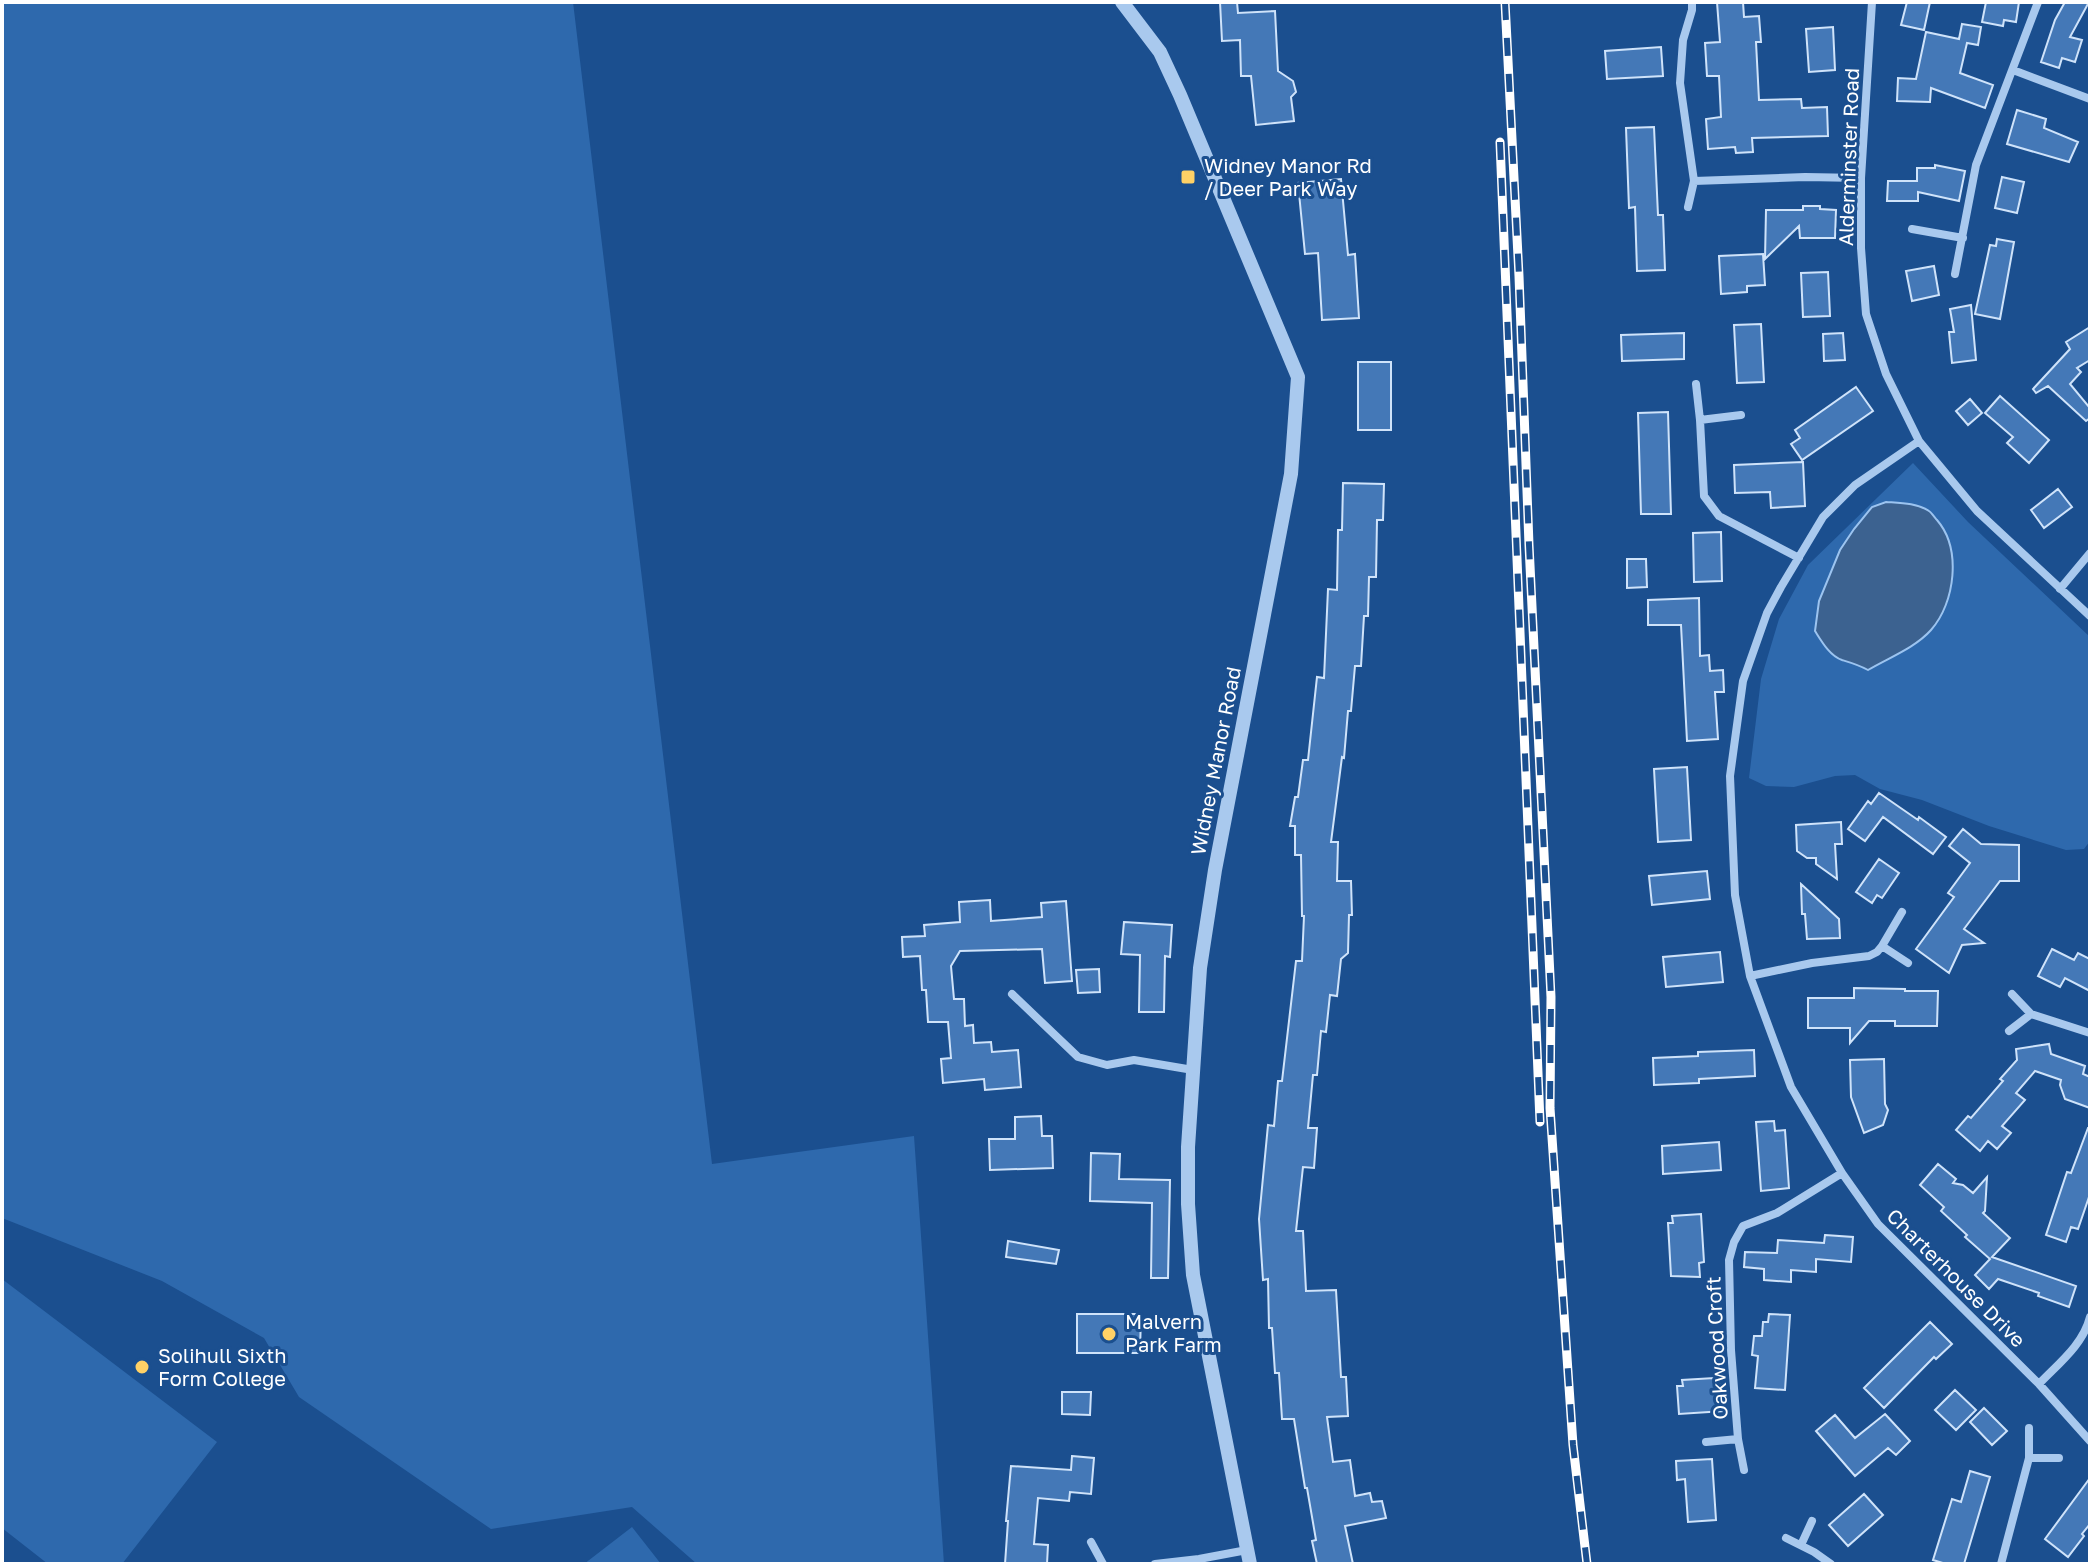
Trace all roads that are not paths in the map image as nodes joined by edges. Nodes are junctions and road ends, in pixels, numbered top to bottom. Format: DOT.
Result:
graph roads {
  1 [pos="1122,2"];
  2 [pos="1692,2"];
  3 [pos="1872,2"];
  4 [pos="2038,2"];
  5 [pos="2013,70"];
  6 [pos="2090,99"];
  7 [pos="1861,178"];
  8 [pos="1694,181"];
  9 [pos="1688,207"];
  10 [pos="1912,229"];
  11 [pos="1963,238"];
  12 [pos="1955,274"];
  13 [pos="1696,384"];
  14 [pos="1741,415"];
  15 [pos="1700,420"];
  16 [pos="1919,441"];
  17 [pos="2090,553"];
  18 [pos="1799,558"];
  19 [pos="2060,589"];
  20 [pos="2090,616"];
  21 [pos="1902,912"];
  22 [pos="1882,946"];
  23 [pos="1908,963"];
  24 [pos="1750,976"];
  25 [pos="1012,994"];
  26 [pos="2012,994"];
  27 [pos="2031,1014"];
  28 [pos="2009,1031"];
  29 [pos="2090,1033"];
  30 [pos="1193,1070"];
  31 [pos="1842,1173"];
  32 [pos="2090,1317"];
  33 [pos="2039,1384"];
  34 [pos="2029,1428"];
  35 [pos="1738,1439"];
  36 [pos="2090,1441"];
  37 [pos="1706,1442"];
  38 [pos="2029,1458"];
  39 [pos="2059,1458"];
  40 [pos="1744,1470"];
  41 [pos="1812,1521"];
  42 [pos="1786,1538"];
  43 [pos="1091,1542"];
  44 [pos="1801,1545"];
  45 [pos="1248,1557"];
  46 [pos="1103,1564"];
  47 [pos="1155,1564"];
  48 [pos="1831,1564"];
  49 [pos="2001,1564"];
  1 -- 30 [label="street, Widney Manor Road"];
  2 -- 8 [label="street"];
  3 -- 7 [label="street, Alderminster Road"];
  4 -- 5 [label="street"];
  5 -- 6 [label="street"];
  5 -- 11 [label="street"];
  7 -- 8 [label="street"];
  7 -- 16 [label="street, Alderminster Road"];
  8 -- 9 [label="street"];
  10 -- 11 [label="street"];
  11 -- 12 [label="street"];
  13 -- 15 [label="street"];
  14 -- 15 [label="street"];
  15 -- 18 [label="street"];
  16 -- 18 [label="street, Charterhouse Drive"];
  16 -- 19 [label="street, Alderminster Road"];
  17 -- 19 [label="street"];
  18 -- 24 [label="street, Charterhouse Drive"];
  19 -- 20 [label="street, Alderminster Road"];
  21 -- 22 [label="street"];
  22 -- 23 [label="street"];
  22 -- 24 [label="street"];
  24 -- 31 [label="street, Charterhouse Drive"];
  25 -- 30 [label="street"];
  26 -- 27 [label="street"];
  27 -- 28 [label="street"];
  27 -- 29 [label="street"];
  30 -- 45 [label="street, Widney Manor Road"];
  31 -- 33 [label="street, Charterhouse Drive"];
  31 -- 35 [label="street, Oakwood Croft"];
  32 -- 33 [label="street"];
  33 -- 36 [label="street, Charterhouse Drive"];
  34 -- 38 [label="street"];
  35 -- 37 [label="street, Oakwood Croft"];
  35 -- 40 [label="street, Oakwood Croft"];
  38 -- 39 [label="street"];
  38 -- 49 [label="street"];
  41 -- 44 [label="street"];
  42 -- 44 [label="street"];
  43 -- 46 [label="street"];
  44 -- 48 [label="street"];
  45 -- 47 [label="street"];
}
